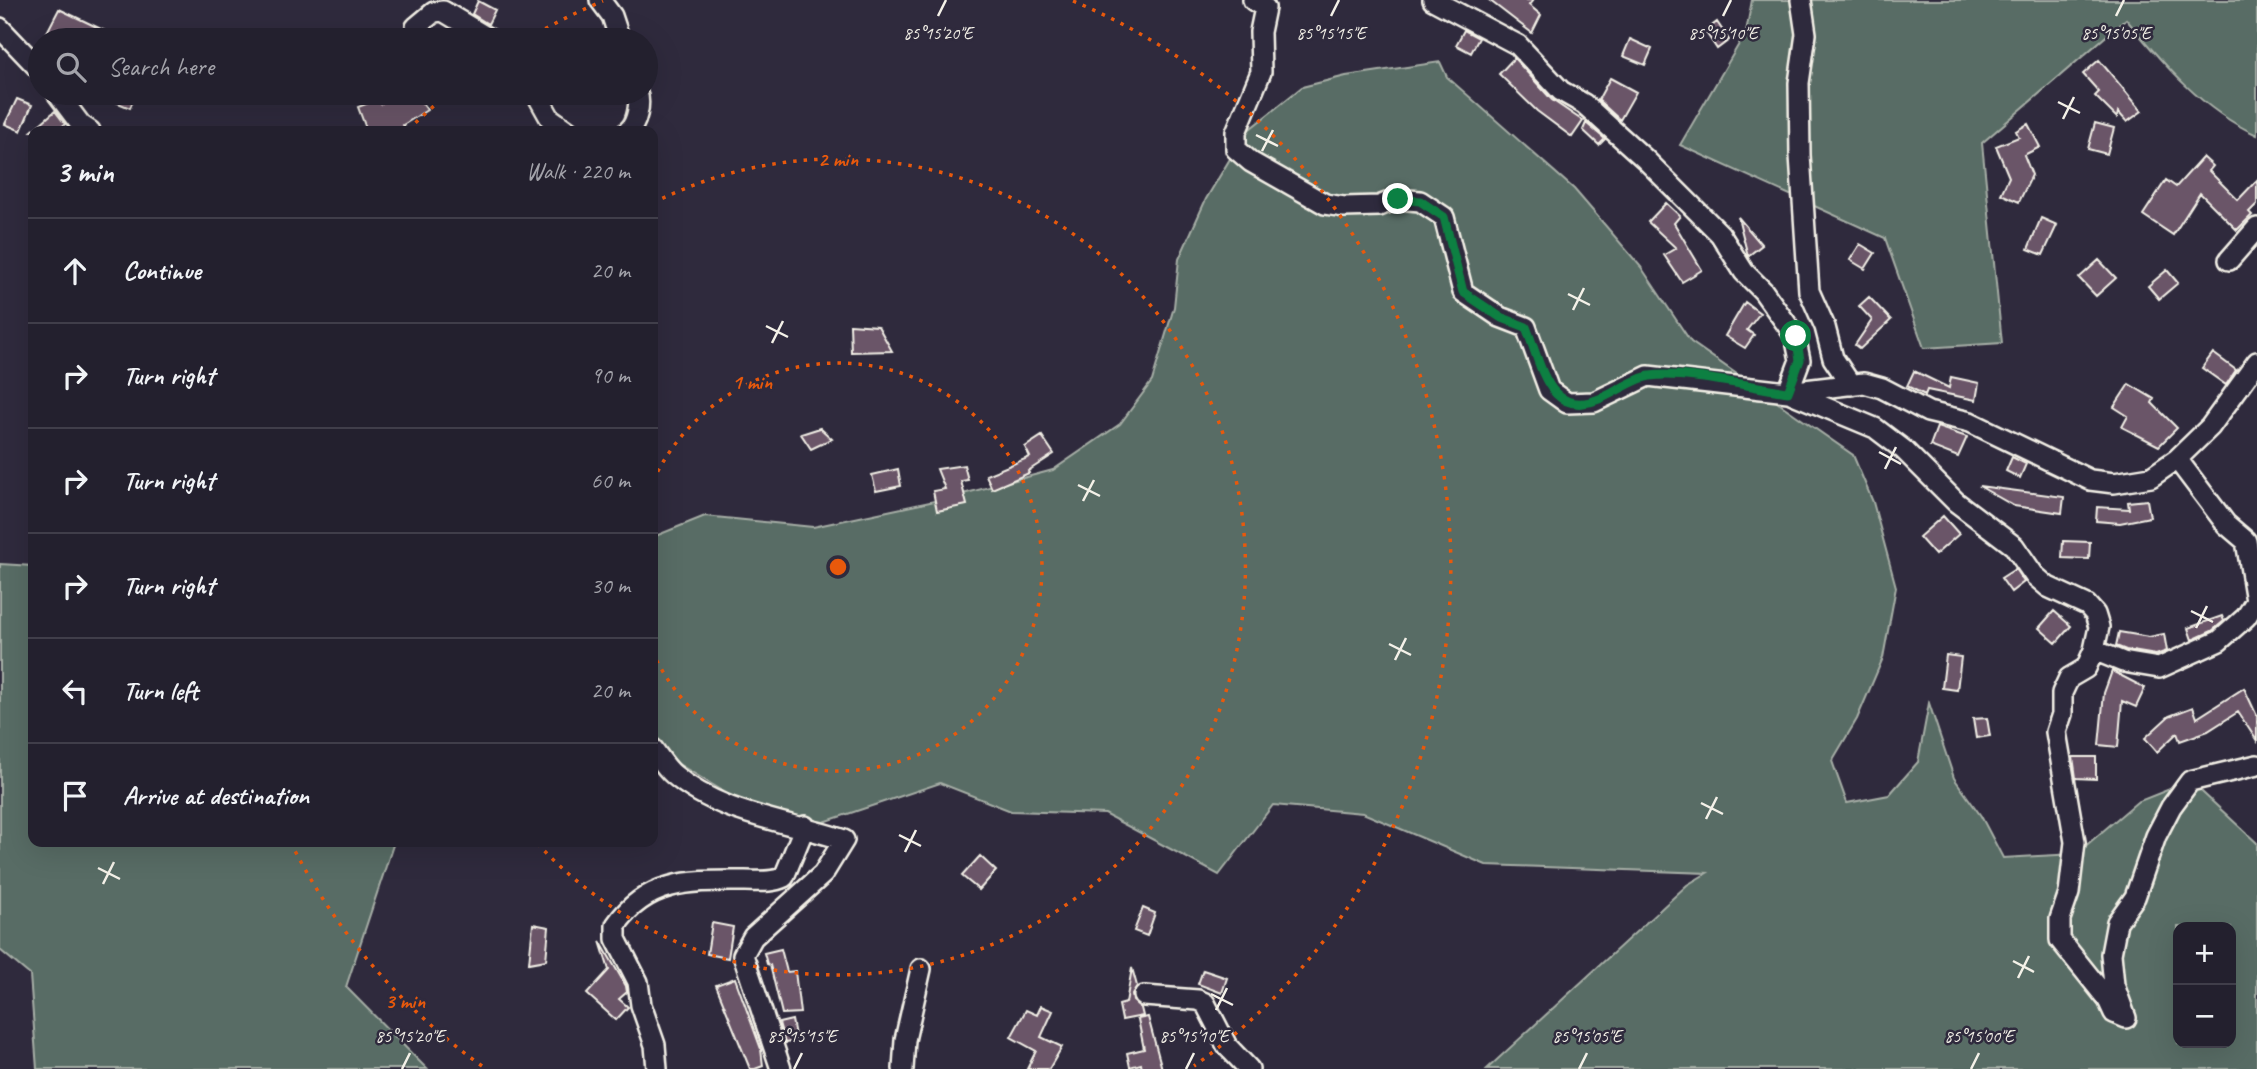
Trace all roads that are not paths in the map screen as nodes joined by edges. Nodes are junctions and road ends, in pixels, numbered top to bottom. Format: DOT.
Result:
graph roads {
  1 [pos="600,0"];
  2 [pos="1253,0"];
  3 [pos="1433,0"];
  4 [pos="1801,0"];
  5 [pos="416,27"];
  6 [pos="0,28"];
  7 [pos="471,28"];
  8 [pos="616,28"];
  9 [pos="28,57"];
  10 [pos="66,105"];
  11 [pos="543,105"];
  12 [pos="638,105"];
  13 [pos="82,126"];
  14 [pos="561,126"];
  15 [pos="633,126"];
  16 [pos="2257,228"];
  17 [pos="2230,260"];
  18 [pos="2257,362"];
  19 [pos="1851,385"];
  20 [pos="1788,392"];
  21 [pos="2177,459"];
  22 [pos="2094,650"];
  23 [pos="658,755"];
  24 [pos="2257,765"];
  25 [pos="805,827"];
  26 [pos="921,969"];
  27 [pos="1144,996"];
  28 [pos="657,1069"];
  29 [pos="781,1069"];
  30 [pos="903,1069"];
  31 [pos="1249,1069"];
  1 -- 8 [label="street"];
  2 -- 20 [label="street"];
  3 -- 20 [label="street"];
  4 -- 19 [label="street"];
  5 -- 7 [label="street"];
  6 -- 9 [label="street"];
  10 -- 13 [label="street"];
  11 -- 14 [label="street"];
  12 -- 15 [label="street"];
  16 -- 17 [label="street"];
  18 -- 21 [label="street"];
  19 -- 20 [label="street"];
  19 -- 21 [label="street"];
  20 -- 22 [label="street"];
  21 -- 22 [label="street"];
  22 -- 24 [label="street"];
  23 -- 25 [label="street"];
  25 -- 28 [label="street"];
  25 -- 29 [label="street"];
  26 -- 30 [label="street"];
  27 -- 31 [label="street"];
}
